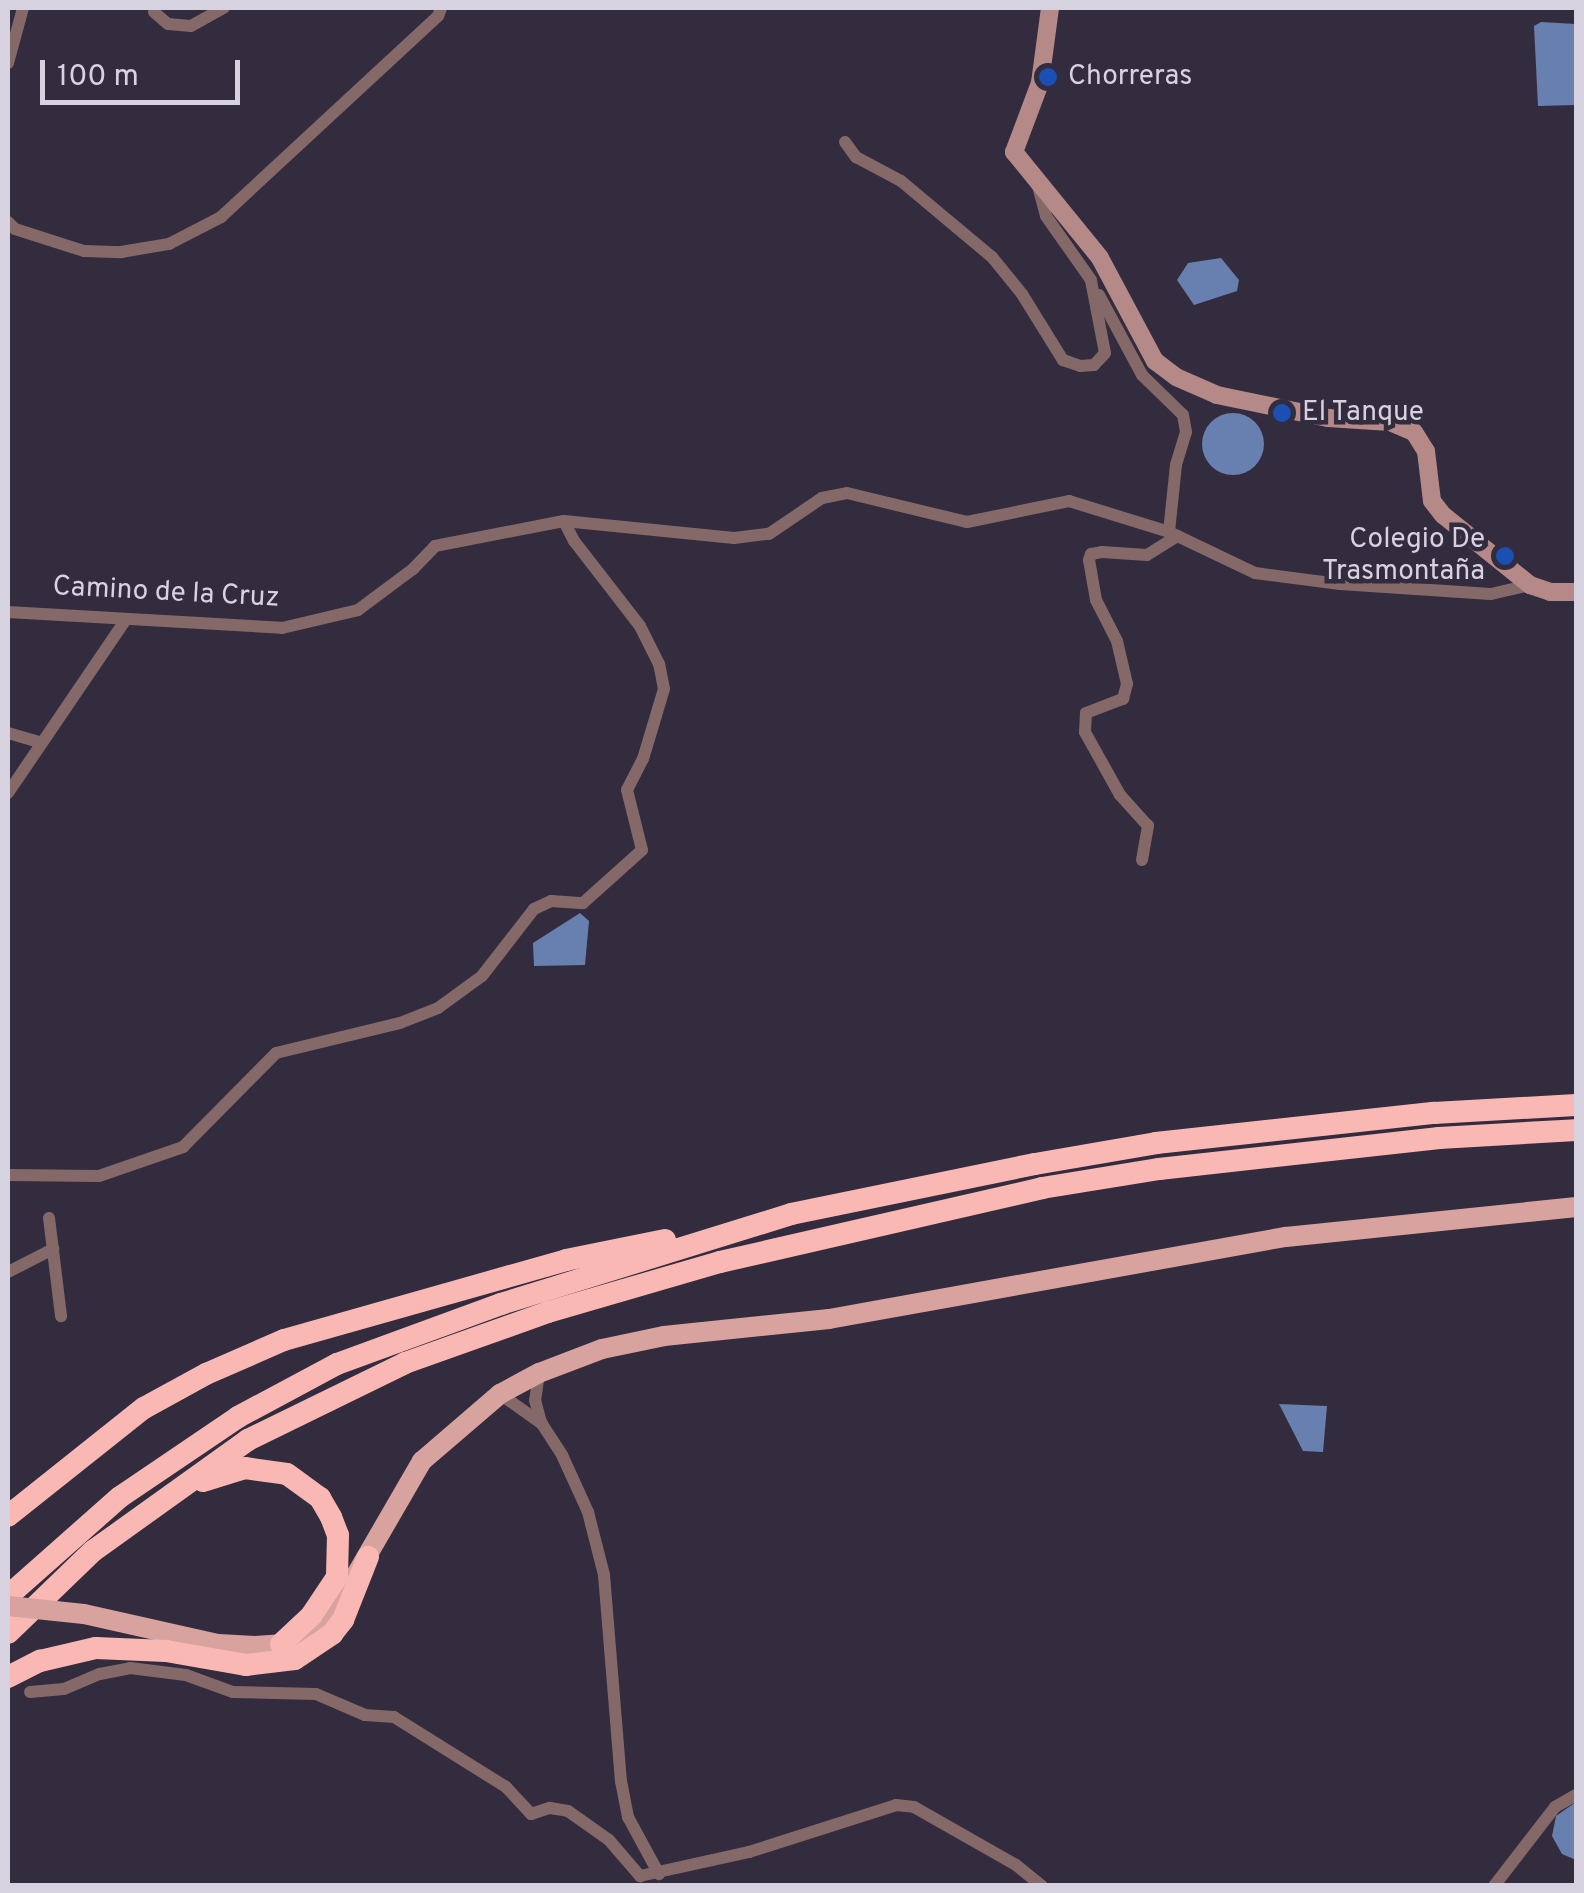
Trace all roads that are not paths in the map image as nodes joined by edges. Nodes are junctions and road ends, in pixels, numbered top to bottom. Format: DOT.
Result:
graph roads {
  1 [pos="23,8"];
  2 [pos="224,8"];
  3 [pos="441,8"];
  4 [pos="1050,8"];
  5 [pos="154,12"];
  6 [pos="8,63"];
  7 [pos="844,142"];
  8 [pos="1038,186"];
  9 [pos="8,222"];
  10 [pos="1091,280"];
  11 [pos="564,521"];
  12 [pos="1174,534"];
  13 [pos="1530,585"];
  14 [pos="1576,592"];
  15 [pos="8,612"];
  16 [pos="125,621"];
  17 [pos="8,733"];
  18 [pos="42,744"];
  19 [pos="8,792"];
  20 [pos="1142,860"];
  21 [pos="1576,1105"];
  22 [pos="1576,1130"];
  23 [pos="8,1174"];
  24 [pos="1576,1207"];
  25 [pos="790,1214"];
  26 [pos="49,1218"];
  27 [pos="53,1250"];
  28 [pos="8,1272"];
  29 [pos="61,1316"];
  30 [pos="539,1373"];
  31 [pos="500,1394"];
  32 [pos="542,1424"];
  33 [pos="168,1495"];
  34 [pos="8,1516"];
  35 [pos="368,1556"];
  36 [pos="8,1596"];
  37 [pos="8,1606"];
  38 [pos="8,1633"];
  39 [pos="281,1644"];
  40 [pos="8,1677"];
  41 [pos="30,1692"];
  42 [pos="1576,1795"];
  43 [pos="659,1874"];
  44 [pos="1042,1886"];
  45 [pos="1494,1886"];
  1 -- 6 [label="street"];
  2 -- 5 [label="street"];
  3 -- 9 [label="street"];
  4 -- 8 [label="street"];
  7 -- 10 [label="street"];
  8 -- 10 [label="street"];
  8 -- 13 [label="street"];
  10 -- 12 [label="street"];
  11 -- 12 [label="street, Camino de la Cruz"];
  11 -- 16 [label="street, Camino de la Cruz"];
  11 -- 23 [label="street"];
  12 -- 13 [label="street, Camino de la Cruz"];
  12 -- 20 [label="street"];
  13 -- 14 [label="street, Camino de la Cruz"];
  15 -- 16 [label="street, Camino de la Cruz"];
  16 -- 18 [label="street"];
  17 -- 18 [label="street"];
  18 -- 19 [label="street"];
  21 -- 25 [label="highway"];
  22 -- 33 [label="highway"];
  24 -- 30 [label="main road"];
  25 -- 34 [label="highway"];
  25 -- 36 [label="highway"];
  26 -- 27 [label="street"];
  27 -- 28 [label="street"];
  27 -- 29 [label="street"];
  30 -- 31 [label="main road"];
  30 -- 32 [label="street"];
  31 -- 32 [label="street"];
  31 -- 35 [label="main road"];
  32 -- 43 [label="street"];
  33 -- 38 [label="highway"];
  33 -- 39 [label="highway"];
  35 -- 39 [label="main road"];
  35 -- 40 [label="highway"];
  37 -- 39 [label="main road, bridge"];
  41 -- 43 [label="street"];
  42 -- 45 [label="street"];
  43 -- 44 [label="street"];
}
